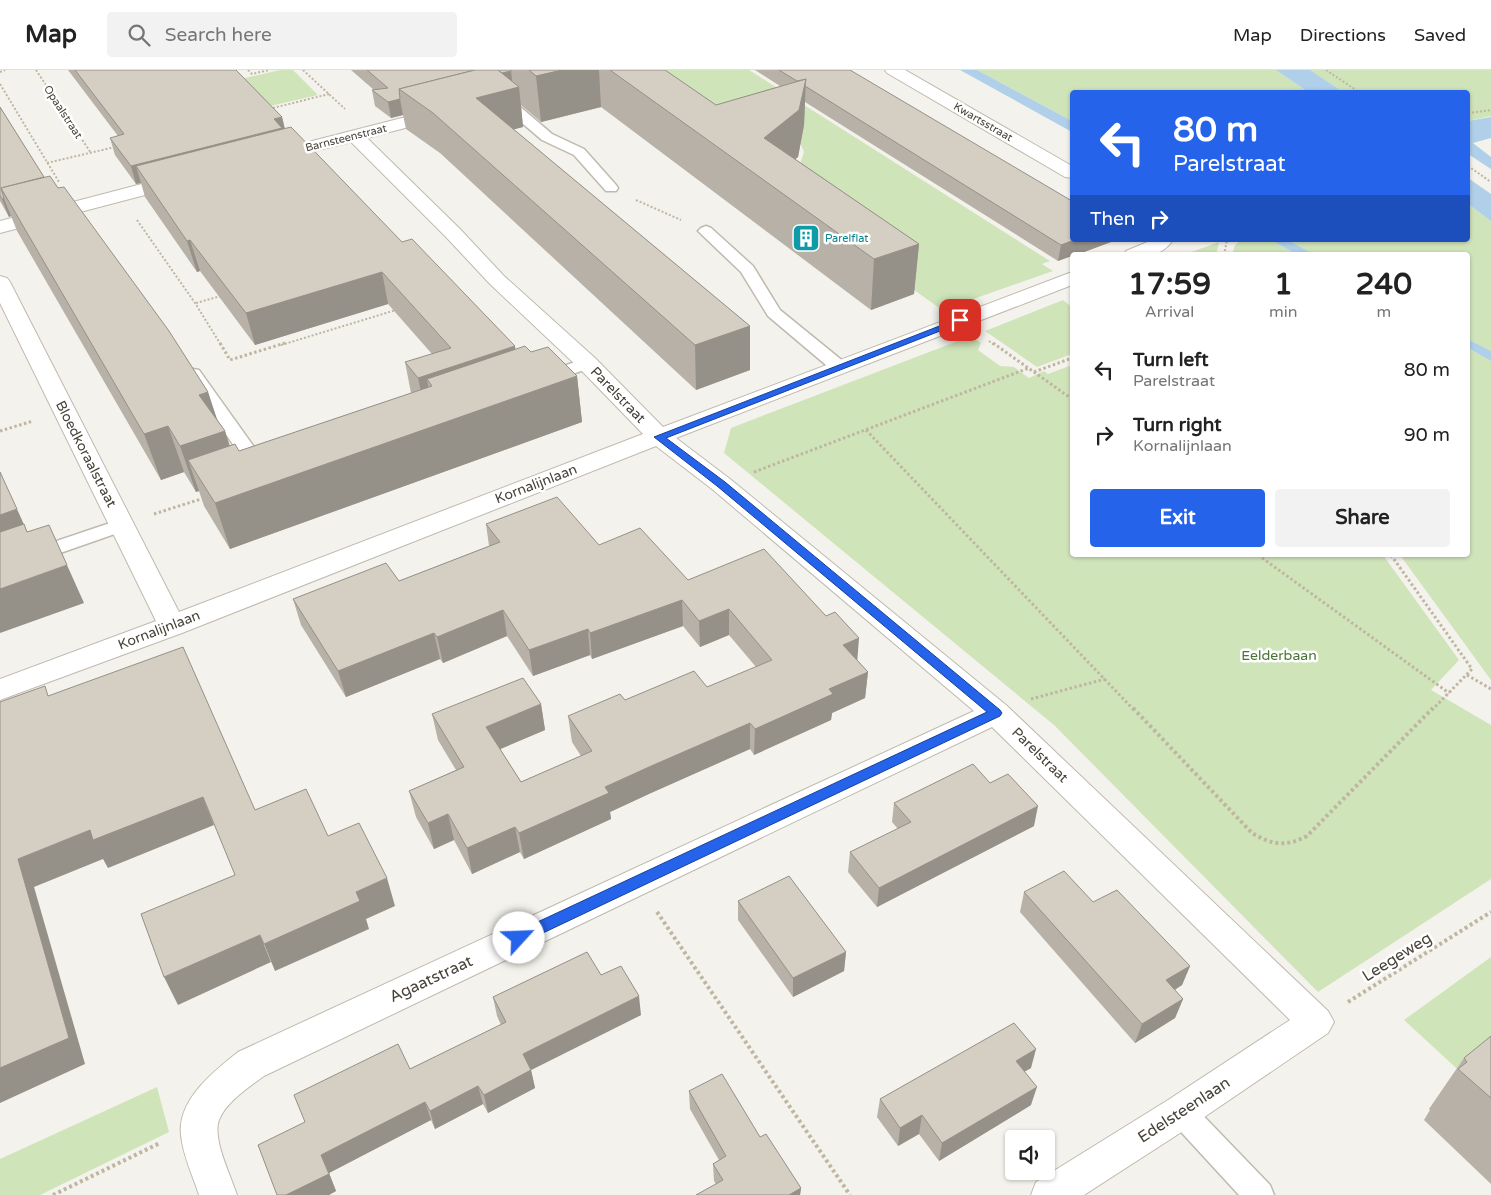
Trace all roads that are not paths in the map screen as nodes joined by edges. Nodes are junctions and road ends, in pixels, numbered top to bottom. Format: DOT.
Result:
graph roads {
  1 [pos="894,70"];
  2 [pos="508,95"];
  3 [pos="482,102"];
  4 [pos="454,109"];
  5 [pos="362,134"];
  6 [pos="261,160"];
  7 [pos="1070,172"];
  8 [pos="195,176"];
  9 [pos="611,188"];
  10 [pos="75,207"];
  11 [pos="86,223"];
  12 [pos="0,227"];
  13 [pos="706,231"];
  14 [pos="1161,242"];
  15 [pos="1141,252"];
  16 [pos="1070,279"];
  17 [pos="0,282"];
  18 [pos="185,362"];
  19 [pos="587,363"];
  20 [pos="838,366"];
  21 [pos="523,386"];
  22 [pos="659,437"];
  23 [pos="284,470"];
  24 [pos="265,476"];
  25 [pos="201,498"];
  26 [pos="122,525"];
  27 [pos="0,567"];
  28 [pos="172,626"];
  29 [pos="0,690"];
  30 [pos="996,713"];
  31 [pos="1316,1022"];
  32 [pos="1181,1112"];
  33 [pos="218,1195"];
  34 [pos="1050,1195"];
  35 [pos="1258,1195"];
  1 -- 7 [label="street, Kwartsstraat"];
  2 -- 3 [label="street"];
  2 -- 9 [label="lane"];
  4 -- 5 [label="street, Barnsteenstraat"];
  5 -- 6 [label="street, Barnsteenstraat"];
  5 -- 19 [label="street, Parelstraat"];
  8 -- 10 [label="street"];
  10 -- 11 [label="lane"];
  10 -- 12 [label="street"];
  13 -- 20 [label="lane"];
  14 -- 15 [label="street"];
  16 -- 20 [label="street, Kornalijnlaan"];
  17 -- 26 [label="street, Bloedkoraalstraat"];
  18 -- 24 [label="lane"];
  19 -- 21 [label="lane"];
  19 -- 22 [label="street, Parelstraat"];
  20 -- 22 [label="street, Kornalijnlaan"];
  22 -- 28 [label="street, Kornalijnlaan"];
  22 -- 30 [label="street, Parelstraat"];
  23 -- 24 [label="lane"];
  24 -- 25 [label="lane"];
  26 -- 27 [label="lane"];
  26 -- 28 [label="street, Bloedkoraalstraat"];
  28 -- 29 [label="street, Kornalijnlaan"];
  30 -- 31 [label="street, Parelstraat"];
  30 -- 33 [label="street, Agaatstraat"];
  31 -- 32 [label="street, Edelsteenlaan"];
  32 -- 34 [label="street, Edelsteenlaan"];
  32 -- 35 [label="lane"];
}
